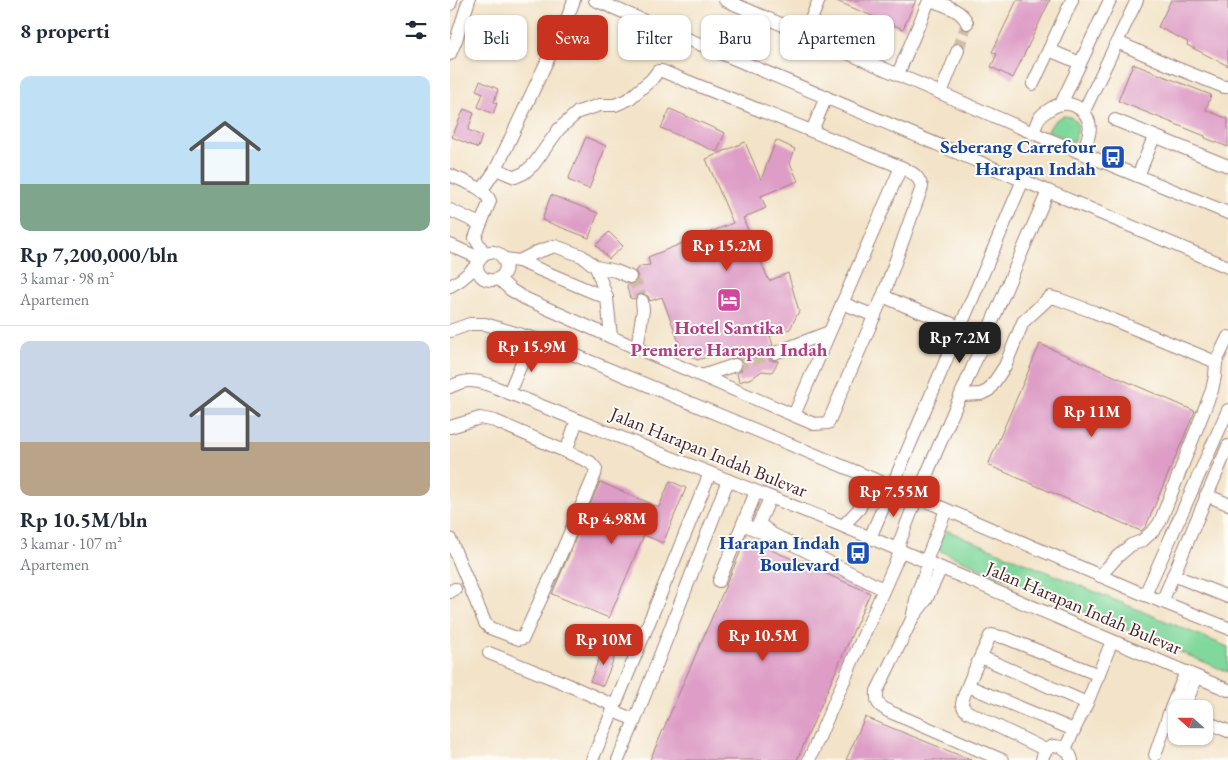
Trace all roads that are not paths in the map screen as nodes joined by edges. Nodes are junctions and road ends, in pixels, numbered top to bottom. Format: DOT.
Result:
graph roads {
  1 [pos="451,0"];
  2 [pos="469,0"];
  3 [pos="574,0"];
  4 [pos="595,0"];
  5 [pos="725,0"];
  6 [pos="819,0"];
  7 [pos="1072,0"];
  8 [pos="1110,0"];
  9 [pos="1137,0"];
  10 [pos="740,3"];
  11 [pos="450,4"];
  12 [pos="813,15"];
  13 [pos="780,22"];
  14 [pos="967,23"];
  15 [pos="1117,42"];
  16 [pos="958,50"];
  17 [pos="1049,50"];
  18 [pos="450,54"];
  19 [pos="865,60"];
  20 [pos="1080,64"];
  21 [pos="898,74"];
  22 [pos="1033,84"];
  23 [pos="1228,87"];
  24 [pos="941,93"];
  25 [pos="826,97"];
  26 [pos="1061,104"];
  27 [pos="1084,111"];
  28 [pos="1115,120"];
  29 [pos="812,132"];
  30 [pos="1032,133"];
  31 [pos="1154,137"];
  32 [pos="1082,153"];
  33 [pos="1228,166"];
  34 [pos="901,167"];
  35 [pos="496,169"];
  36 [pos="450,175"];
  37 [pos="1138,176"];
  38 [pos="1023,180"];
  39 [pos="482,190"];
  40 [pos="1048,191"];
  41 [pos="450,210"];
  42 [pos="1228,213"];
  43 [pos="480,224"];
  44 [pos="450,245"];
  45 [pos="480,259"];
  46 [pos="504,259"];
  47 [pos="519,261"];
  48 [pos="596,267"];
  49 [pos="1228,267"];
  50 [pos="630,277"];
  51 [pos="499,279"];
  52 [pos="452,284"];
  53 [pos="883,296"];
  54 [pos="607,298"];
  55 [pos="642,301"];
  56 [pos="842,303"];
  57 [pos="875,316"];
  58 [pos="961,327"];
  59 [pos="450,332"];
  60 [pos="830,332"];
  61 [pos="611,337"];
  62 [pos="1228,337"];
  63 [pos="532,338"];
  64 [pos="637,348"];
  65 [pos="775,353"];
  66 [pos="1216,362"];
  67 [pos="735,366"];
  68 [pos="702,376"];
  69 [pos="450,387"];
  70 [pos="512,387"];
  71 [pos="962,395"];
  72 [pos="1228,410"];
  73 [pos="794,416"];
  74 [pos="578,420"];
  75 [pos="450,427"];
  76 [pos="1228,446"];
  77 [pos="566,452"];
  78 [pos="710,473"];
  79 [pos="863,476"];
  80 [pos="728,480"];
  81 [pos="891,487"];
  82 [pos="1208,491"];
  83 [pos="756,492"];
  84 [pos="1228,496"];
  85 [pos="917,497"];
  86 [pos="770,498"];
  87 [pos="1228,504"];
  88 [pos="946,510"];
  89 [pos="743,524"];
  90 [pos="843,526"];
  91 [pos="772,534"];
  92 [pos="870,538"];
  93 [pos="450,539"];
  94 [pos="899,550"];
  95 [pos="932,564"];
  96 [pos="1173,575"];
  97 [pos="1100,576"];
  98 [pos="719,582"];
  99 [pos="883,589"];
  100 [pos="1145,595"];
  101 [pos="1228,597"];
  102 [pos="1162,602"];
  103 [pos="1228,628"];
  104 [pos="1112,641"];
  105 [pos="489,653"];
  106 [pos="981,657"];
  107 [pos="1099,675"];
  108 [pos="1192,675"];
  109 [pos="623,686"];
  110 [pos="968,686"];
  111 [pos="1228,690"];
  112 [pos="645,695"];
  113 [pos="1181,700"];
  114 [pos="1087,703"];
  115 [pos="614,708"];
  116 [pos="635,720"];
  117 [pos="1213,725"];
  118 [pos="1168,728"];
  119 [pos="1074,730"];
  120 [pos="1228,731"];
  121 [pos="1065,748"];
  122 [pos="1044,755"];
  123 [pos="1155,756"];
  124 [pos="592,760"];
  125 [pos="618,760"];
  126 [pos="809,760"];
  127 [pos="1002,760"];
  128 [pos="1072,760"];
  1 -- 11 [label="street"];
  2 -- 18 [label="street"];
  3 -- 35 [label="street"];
  4 -- 25 [label="street"];
  5 -- 10 [label="street"];
  6 -- 12 [label="street"];
  7 -- 17 [label="street"];
  8 -- 20 [label="street"];
  9 -- 15 [label="street"];
  10 -- 13 [label="street"];
  14 -- 21 [label="street"];
  15 -- 23 [label="street"];
  15 -- 27 [label="street"];
  16 -- 24 [label="street"];
  17 -- 20 [label="street"];
  17 -- 22 [label="street"];
  19 -- 21 [label="street"];
  20 -- 26 [label="street"];
  21 -- 24 [label="street"];
  24 -- 30 [label="street"];
  25 -- 29 [label="street"];
  25 -- 38 [label="street"];
  26 -- 27 [label="street"];
  26 -- 30 [label="street"];
  27 -- 32 [label="street"];
  28 -- 31 [label="street"];
  29 -- 34 [label="street"];
  29 -- 35 [label="street"];
  30 -- 32 [label="street"];
  31 -- 33 [label="street"];
  31 -- 37 [label="street"];
  32 -- 37 [label="street"];
  34 -- 53 [label="street"];
  34 -- 56 [label="street"];
  35 -- 39 [label="street"];
  36 -- 39 [label="street"];
  37 -- 42 [label="street"];
  38 -- 40 [label="street"];
  38 -- 58 [label="street"];
  39 -- 43 [label="street"];
  40 -- 49 [label="street"];
  40 -- 71 [label="street"];
  41 -- 43 [label="street"];
  43 -- 45 [label="street"];
  44 -- 45 [label="street"];
  45 -- 46 [label="street"];
  45 -- 51 [label="street"];
  45 -- 52 [label="street"];
  46 -- 47 [label="street"];
  46 -- 51 [label="street"];
  47 -- 48 [label="street"];
  47 -- 54 [label="street"];
  48 -- 50 [label="street"];
  48 -- 54 [label="street"];
  51 -- 61 [label="street"];
  53 -- 57 [label="street"];
  53 -- 58 [label="street"];
  54 -- 61 [label="street"];
  55 -- 64 [label="street"];
  56 -- 57 [label="street"];
  56 -- 60 [label="street"];
  57 -- 73 [label="street"];
  58 -- 81 [label="street"];
  59 -- 63 [label="street, Jalan Harapan Indah Bulevar"];
  60 -- 65 [label="street"];
  60 -- 73 [label="street"];
  61 -- 64 [label="street"];
  62 -- 66 [label="street"];
  63 -- 70 [label="street"];
  63 -- 79 [label="street, Jalan Harapan Indah Bulevar"];
  64 -- 68 [label="street"];
  66 -- 71 [label="street"];
  66 -- 97 [label="street"];
  67 -- 68 [label="street"];
  68 -- 73 [label="street"];
  69 -- 70 [label="street, Jalan Harapan Indah Bulevar"];
  70 -- 74 [label="street, Jalan Harapan Indah Bulevar"];
  71 -- 85 [label="street"];
  72 -- 100 [label="street"];
  74 -- 77 [label="street"];
  74 -- 78 [label="street, Jalan Harapan Indah Bulevar"];
  75 -- 77 [label="street"];
  76 -- 82 [label="street"];
  77 -- 93 [label="street"];
  78 -- 80 [label="street, Jalan Harapan Indah Bulevar"];
  78 -- 109 [label="street"];
  79 -- 81 [label="street, Jalan Harapan Indah Bulevar"];
  79 -- 90 [label="street"];
  80 -- 83 [label="street, Jalan Harapan Indah Bulevar"];
  80 -- 112 [label="street"];
  81 -- 85 [label="street, Jalan Harapan Indah Bulevar"];
  81 -- 92 [label="street"];
  82 -- 84 [label="street"];
  82 -- 87 [label="street"];
  82 -- 96 [label="street"];
  83 -- 86 [label="street, Jalan Harapan Indah Bulevar"];
  83 -- 89 [label="street"];
  85 -- 88 [label="street, Jalan Harapan Indah Bulevar"];
  85 -- 94 [label="street"];
  86 -- 90 [label="street, Jalan Harapan Indah Bulevar"];
  86 -- 91 [label="street"];
  88 -- 95 [label="street"];
  88 -- 97 [label="street, Jalan Harapan Indah Bulevar"];
  89 -- 91 [label="street"];
  89 -- 98 [label="street"];
  90 -- 92 [label="street, Jalan Harapan Indah Bulevar"];
  91 -- 99 [label="street"];
  92 -- 94 [label="street, Jalan Harapan Indah Bulevar"];
  94 -- 95 [label="street, Jalan Harapan Indah Bulevar"];
  94 -- 99 [label="street"];
  95 -- 104 [label="street, Jalan Harapan Indah Bulevar"];
  95 -- 127 [label="street"];
  96 -- 101 [label="street"];
  96 -- 102 [label="street"];
  97 -- 100 [label="street, Jalan Harapan Indah Bulevar"];
  99 -- 126 [label="street"];
  100 -- 102 [label="street, Jalan Harapan Indah Bulevar"];
  102 -- 103 [label="street, Jalan Harapan Indah Bulevar"];
  104 -- 107 [label="street"];
  104 -- 108 [label="street, Jalan Harapan Indah Bulevar"];
  105 -- 115 [label="street"];
  106 -- 107 [label="street"];
  106 -- 110 [label="street"];
  106 -- 114 [label="street"];
  107 -- 114 [label="street"];
  108 -- 111 [label="street, Jalan Harapan Indah Bulevar"];
  108 -- 113 [label="street"];
  109 -- 112 [label="street"];
  109 -- 115 [label="street"];
  110 -- 119 [label="street"];
  110 -- 122 [label="street"];
  112 -- 116 [label="street"];
  114 -- 119 [label="street"];
  115 -- 116 [label="street"];
  115 -- 124 [label="street"];
  116 -- 125 [label="street"];
  117 -- 120 [label="street"];
  118 -- 123 [label="street"];
  119 -- 121 [label="street"];
  121 -- 122 [label="street"];
  121 -- 128 [label="street"];
}
